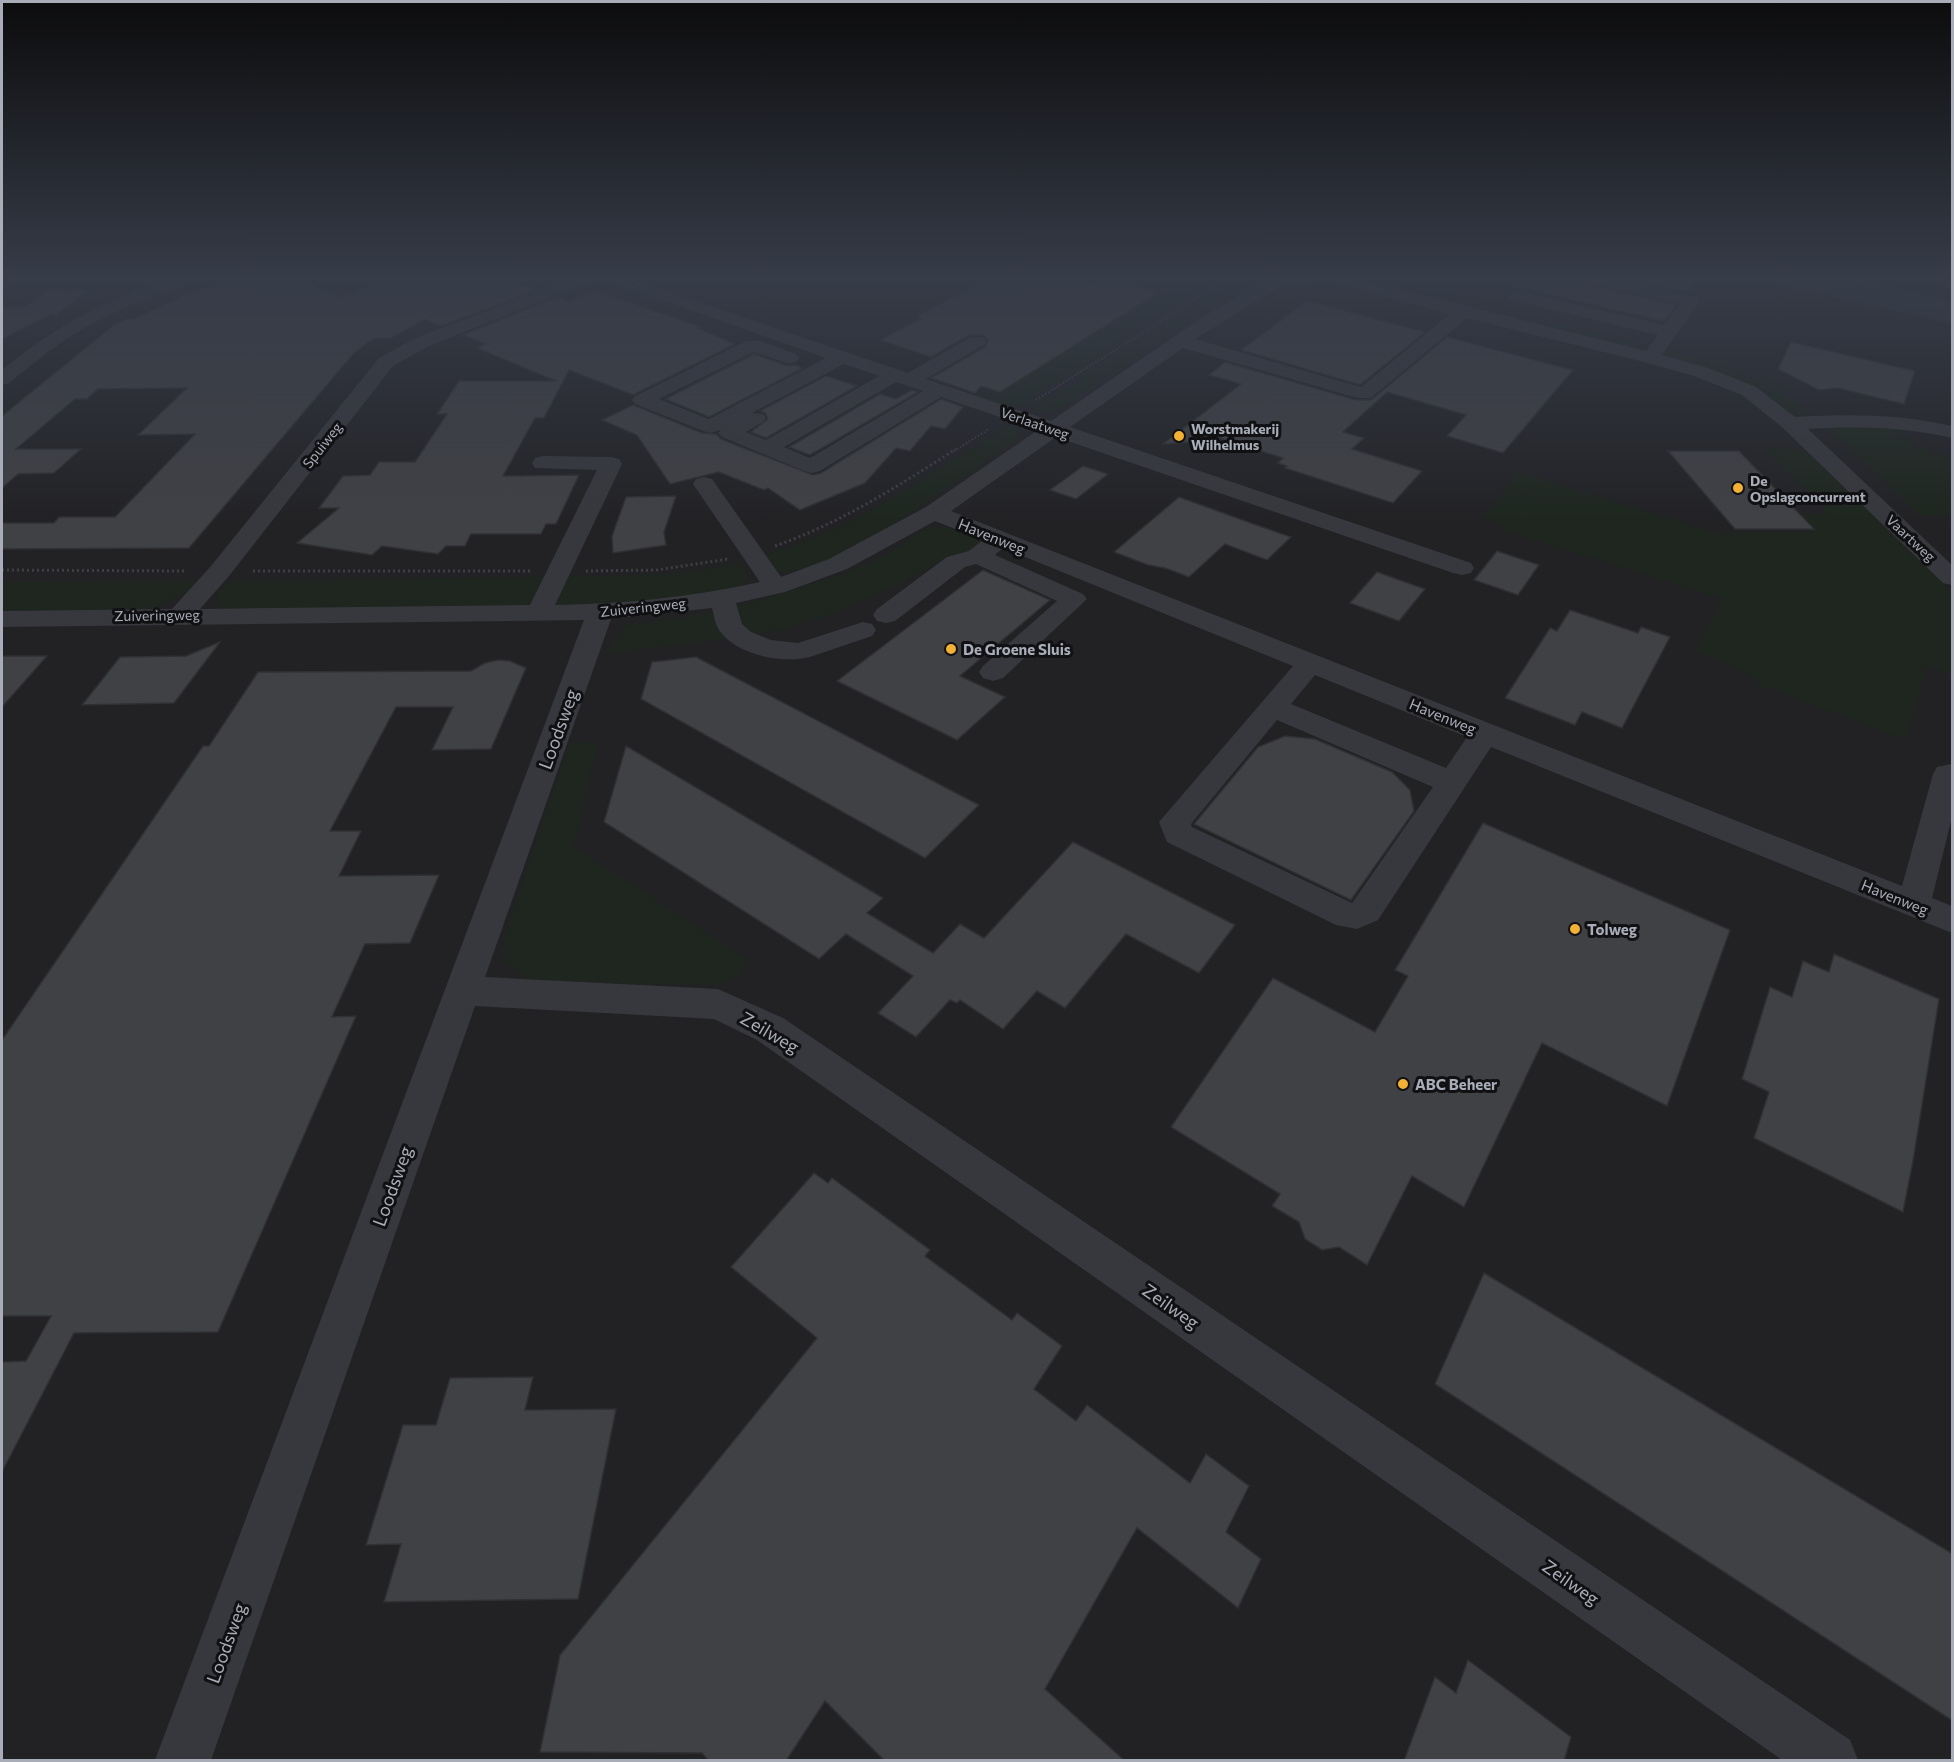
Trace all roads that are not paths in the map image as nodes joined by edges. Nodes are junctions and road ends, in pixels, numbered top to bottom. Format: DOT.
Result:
graph roads {
  1 [pos="27,359"];
  2 [pos="391,359"];
  3 [pos="724,359"];
  4 [pos="793,359"];
  5 [pos="939,359"];
  6 [pos="1154,359"];
  7 [pos="1243,359"];
  8 [pos="1406,359"];
  9 [pos="1655,359"];
  10 [pos="850,360"];
  11 [pos="820,369"];
  12 [pos="902,377"];
  13 [pos="2,379"];
  14 [pos="938,390"];
  15 [pos="1790,424"];
  16 [pos="1054,430"];
  17 [pos="1953,432"];
  18 [pos="767,448"];
  19 [pos="543,463"];
  20 [pos="704,484"];
  21 [pos="934,512"];
  22 [pos="989,548"];
  23 [pos="1462,568"];
  24 [pos="1953,578"];
  25 [pos="776,586"];
  26 [pos="722,598"];
  27 [pos="539,612"];
  28 [pos="600,612"];
  29 [pos="181,615"];
  30 [pos="886,615"];
  31 [pos="2,619"];
  32 [pos="863,630"];
  33 [pos="1310,663"];
  34 [pos="993,672"];
  35 [pos="1272,707"];
  36 [pos="1485,733"];
  37 [pos="1953,774"];
  38 [pos="1452,783"];
  39 [pos="1914,905"];
  40 [pos="1953,920"];
  41 [pos="463,991"];
  42 [pos="183,1761"];
  43 [pos="1830,1761"];
  1 -- 13 [label="street"];
  2 -- 29 [label="street, Spuiweg"];
  3 -- 11 [label="street"];
  4 -- 11 [label="street"];
  5 -- 12 [label="street"];
  6 -- 16 [label="street, Zuiveringweg"];
  7 -- 8 [label="street"];
  9 -- 15 [label="street, Vaartweg"];
  10 -- 11 [label="street"];
  10 -- 12 [label="street, Verlaatweg"];
  10 -- 18 [label="street"];
  12 -- 14 [label="street, Verlaatweg"];
  12 -- 18 [label="street"];
  14 -- 16 [label="street, Verlaatweg"];
  14 -- 18 [label="street"];
  15 -- 17 [label="street"];
  15 -- 24 [label="street, Vaartweg"];
  16 -- 21 [label="street, Zuiveringweg"];
  16 -- 23 [label="street, Verlaatweg"];
  19 -- 27 [label="street"];
  20 -- 25 [label="street"];
  21 -- 22 [label="street, Havenweg"];
  21 -- 25 [label="street, Zuiveringweg"];
  22 -- 30 [label="street"];
  22 -- 33 [label="street, Havenweg"];
  22 -- 34 [label="street"];
  25 -- 26 [label="street, Zuiveringweg"];
  26 -- 28 [label="street, Zuiveringweg"];
  26 -- 32 [label="street"];
  27 -- 28 [label="street, Zuiveringweg"];
  27 -- 29 [label="street, Zuiveringweg"];
  28 -- 41 [label="street, Loodsweg"];
  29 -- 31 [label="street, Zuiveringweg"];
  33 -- 35 [label="street"];
  33 -- 36 [label="street, Havenweg"];
  35 -- 38 [label="street"];
  35 -- 38 [label="street"];
  36 -- 38 [label="street"];
  36 -- 39 [label="street, Havenweg"];
  37 -- 39 [label="street"];
  39 -- 40 [label="street, Havenweg"];
  41 -- 42 [label="street, Loodsweg"];
  41 -- 43 [label="street, Zeilweg"];
}
